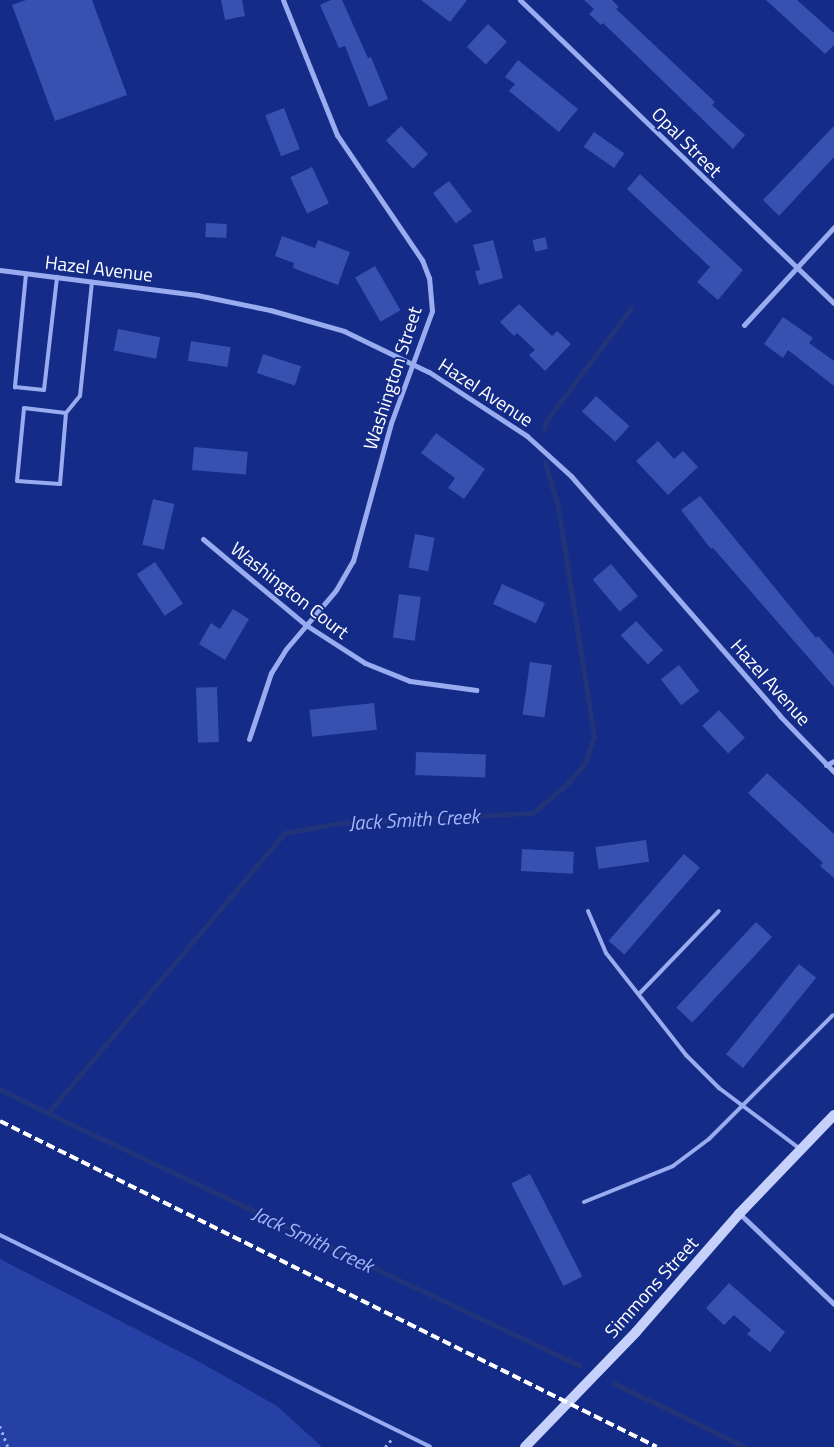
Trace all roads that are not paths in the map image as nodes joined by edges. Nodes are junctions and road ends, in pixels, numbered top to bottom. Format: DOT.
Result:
graph roads {
  1 [pos="283,0"];
  2 [pos="520,0"];
  3 [pos="834,227"];
  4 [pos="797,268"];
  5 [pos="0,270"];
  6 [pos="26,274"];
  7 [pos="57,277"];
  8 [pos="92,282"];
  9 [pos="834,303"];
  10 [pos="744,324"];
  11 [pos="413,364"];
  12 [pos="66,413"];
  13 [pos="203,539"];
  14 [pos="306,625"];
  15 [pos="476,690"];
  16 [pos="249,739"];
  17 [pos="834,761"];
  18 [pos="826,764"];
  19 [pos="834,772"];
  20 [pos="588,911"];
  21 [pos="719,911"];
  22 [pos="638,994"];
  23 [pos="833,1015"];
  24 [pos="742,1105"];
  25 [pos="834,1115"];
  26 [pos="801,1149"];
  27 [pos="584,1202"];
  28 [pos="739,1214"];
  29 [pos="0,1235"];
  30 [pos="834,1304"];
  31 [pos="430,1447"];
  32 [pos="525,1447"];
  1 -- 11 [label="street, Washington Street"];
  2 -- 4 [label="street, Opal Street"];
  3 -- 4 [label="street"];
  4 -- 9 [label="street, Opal Street"];
  4 -- 10 [label="street"];
  5 -- 6 [label="street, Hazel Avenue"];
  6 -- 7 [label="street, Hazel Avenue"];
  6 -- 7 [label="lane"];
  7 -- 8 [label="street, Hazel Avenue"];
  8 -- 11 [label="street, Hazel Avenue"];
  8 -- 12 [label="lane"];
  11 -- 14 [label="street, Washington Street"];
  11 -- 18 [label="street, Hazel Avenue"];
  12 -- 12 [label="lane"];
  13 -- 14 [label="street, Washington Court"];
  14 -- 15 [label="street, Washington Court"];
  14 -- 16 [label="street, Washington Street"];
  17 -- 18 [label="street"];
  18 -- 19 [label="street, Hazel Avenue"];
  20 -- 22 [label="lane"];
  21 -- 22 [label="lane"];
  22 -- 24 [label="lane"];
  23 -- 24 [label="lane"];
  24 -- 26 [label="lane"];
  24 -- 27 [label="lane"];
  25 -- 26 [label="street, Simmons Street"];
  26 -- 28 [label="street, Simmons Street"];
  28 -- 30 [label="street"];
  28 -- 32 [label="street, Simmons Street"];
  29 -- 31 [label="lane"];
}
